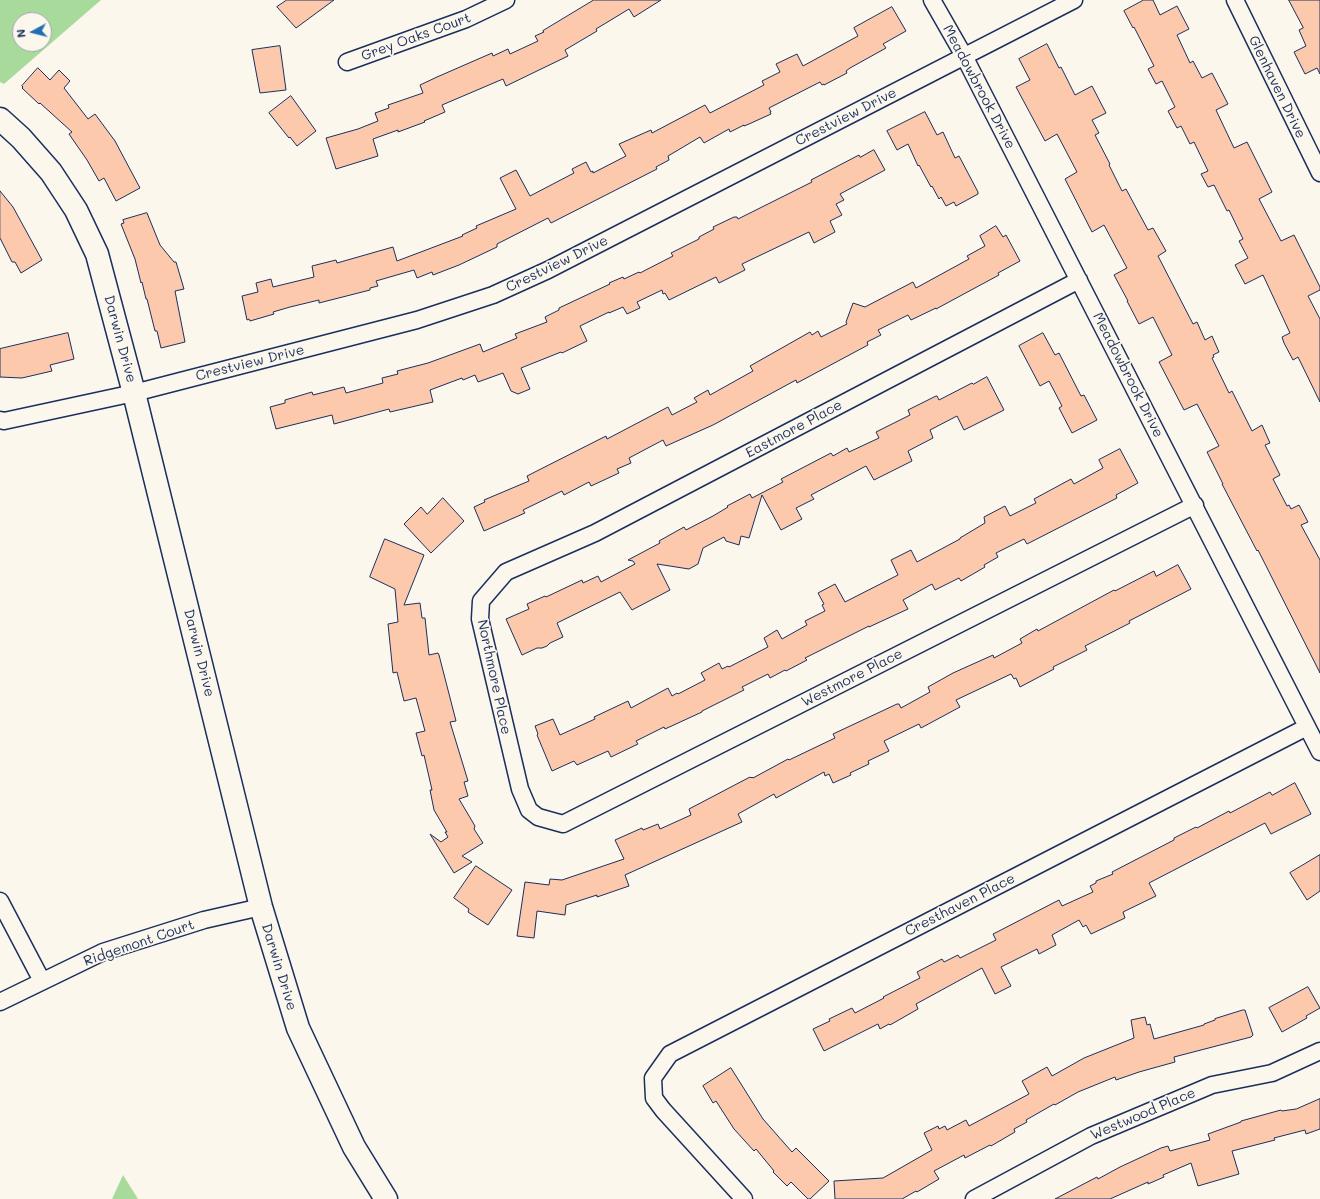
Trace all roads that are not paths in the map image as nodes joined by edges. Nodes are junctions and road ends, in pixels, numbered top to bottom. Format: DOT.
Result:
graph roads {
  1 [pos="506,0"];
  2 [pos="932,0"];
  3 [pos="1074,0"];
  4 [pos="1235,0"];
  5 [pos="964,56"];
  6 [pos="347,62"];
  7 [pos="0,119"];
  8 [pos="1320,173"];
  9 [pos="1079,280"];
  10 [pos="134,393"];
  11 [pos="0,420"];
  12 [pos="1195,505"];
  13 [pos="506,572"];
  14 [pos="1307,727"];
  15 [pos="1320,752"];
  16 [pos="520,789"];
  17 [pos="0,901"];
  18 [pos="261,907"];
  19 [pos="42,981"];
  20 [pos="0,1002"];
  21 [pos="1320,1051"];
  22 [pos="386,1199"];
  23 [pos="744,1199"];
  24 [pos="974,1199"];
  1 -- 6 [label="street, Grey Oaks Court"];
  2 -- 5 [label="street, Meadowbrook Drive"];
  3 -- 5 [label="street, Crestview Drive"];
  4 -- 8 [label="street, Glenhaven Drive"];
  5 -- 9 [label="street, Meadowbrook Drive"];
  5 -- 10 [label="street, Crestview Drive"];
  7 -- 10 [label="street, Darwin Drive"];
  9 -- 12 [label="street, Meadowbrook Drive"];
  9 -- 13 [label="street, Eastmore Place"];
  10 -- 11 [label="street, Crestview Drive"];
  10 -- 18 [label="street, Darwin Drive"];
  12 -- 14 [label="street, Meadowbrook Drive"];
  12 -- 16 [label="street, Westmore Place"];
  13 -- 16 [label="street, Northmore Place"];
  14 -- 15 [label="street, Meadowbrook Drive"];
  14 -- 23 [label="street, Cresthaven Place"];
  17 -- 19 [label="street"];
  18 -- 19 [label="street, Ridgemont Court"];
  18 -- 22 [label="street, Darwin Drive"];
  19 -- 20 [label="street, Ridgemont Court"];
  21 -- 24 [label="street, Westwood Place"];
}
